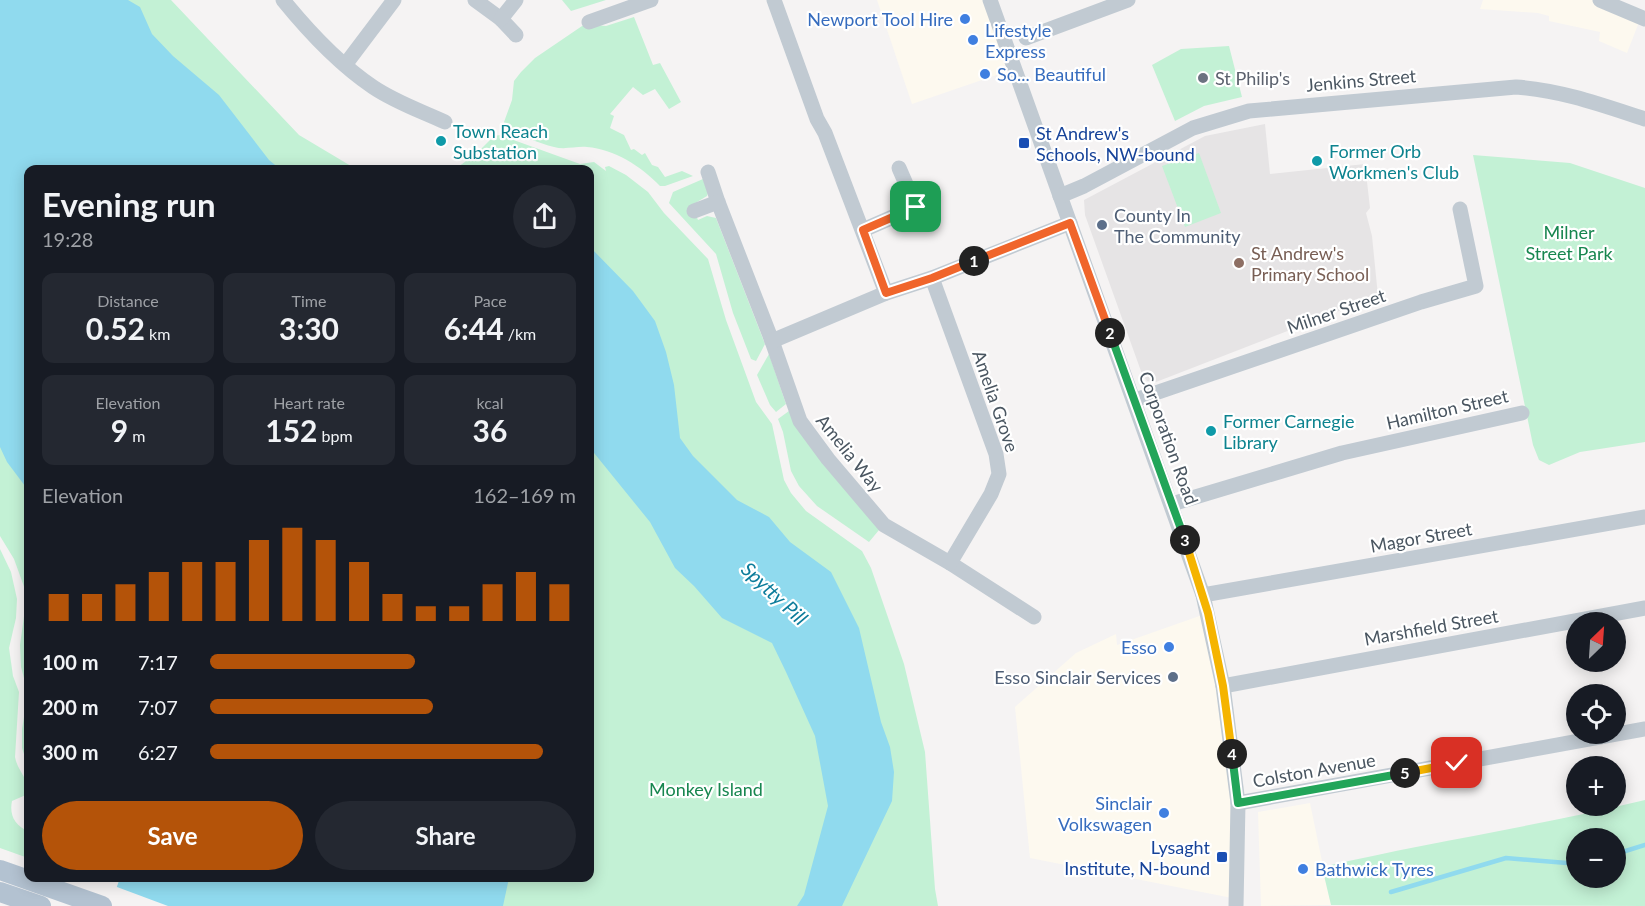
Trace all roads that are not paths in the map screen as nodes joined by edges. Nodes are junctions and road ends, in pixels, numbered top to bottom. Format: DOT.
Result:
graph roads {
  1 [pos="283,0"];
  2 [pos="394,0"];
  3 [pos="475,0"];
  4 [pos="516,0"];
  5 [pos="651,0"];
  6 [pos="774,0"];
  7 [pos="990,0"];
  8 [pos="1128,0"];
  9 [pos="1600,0"];
  10 [pos="501,19"];
  11 [pos="1645,19"];
  12 [pos="589,22"];
  13 [pos="516,35"];
  14 [pos="1026,38"];
  15 [pos="345,65"];
  16 [pos="1645,119"];
  17 [pos="445,122"];
  18 [pos="899,168"];
  19 [pos="708,172"];
  20 [pos="1060,196"];
  21 [pos="717,202"];
  22 [pos="1460,209"];
  23 [pos="694,211"];
  24 [pos="1070,223"];
  25 [pos="863,230"];
  26 [pos="932,278"];
  27 [pos="886,293"];
  28 [pos="772,341"];
  29 [pos="1135,400"];
  30 [pos="1522,412"];
  31 [pos="1172,504"];
  32 [pos="1645,517"];
  33 [pos="950,564"];
  34 [pos="1203,595"];
  35 [pos="1645,608"];
  36 [pos="1034,617"];
  37 [pos="1223,686"];
  38 [pos="1645,729"];
  39 [pos="1238,803"];
  40 [pos="0,870"];
  41 [pos="24,879"];
  42 [pos="34,882"];
  43 [pos="0,892"];
  44 [pos="40,906"];
  45 [pos="101,906"];
  46 [pos="1236,906"];
  1 -- 15 [label="street"];
  2 -- 15 [label="street"];
  3 -- 10 [label="street"];
  4 -- 10 [label="street"];
  5 -- 12 [label="street"];
  6 -- 25 [label="street"];
  7 -- 20 [label="street, Corporation Road"];
  8 -- 14 [label="street"];
  9 -- 11 [label="street"];
  10 -- 13 [label="street"];
  15 -- 17 [label="street"];
  16 -- 20 [label="street, Jenkins Street"];
  18 -- 25 [label="street"];
  19 -- 21 [label="street, Amelia Way"];
  20 -- 24 [label="street, Corporation Road"];
  21 -- 23 [label="street"];
  21 -- 28 [label="street, Amelia Way"];
  22 -- 29 [label="street, Milner Street"];
  24 -- 26 [label="street"];
  24 -- 29 [label="street, Corporation Road"];
  25 -- 27 [label="street"];
  26 -- 27 [label="street"];
  26 -- 33 [label="street, Amelia Grove"];
  27 -- 28 [label="street"];
  28 -- 33 [label="street, Amelia Way"];
  29 -- 31 [label="street, Corporation Road"];
  30 -- 31 [label="street, Hamilton Street"];
  31 -- 34 [label="street, Corporation Road"];
  32 -- 34 [label="street, Magor Street"];
  33 -- 36 [label="street, Amelia Way"];
  34 -- 37 [label="street, Corporation Road"];
  35 -- 37 [label="street, Marshfield Street"];
  37 -- 39 [label="street, Corporation Road"];
  38 -- 39 [label="street, Colston Avenue"];
  39 -- 46 [label="street, Corporation Road"];
  40 -- 41 [label="main road"];
  42 -- 45 [label="main road"];
  43 -- 44 [label="main road"];
}
